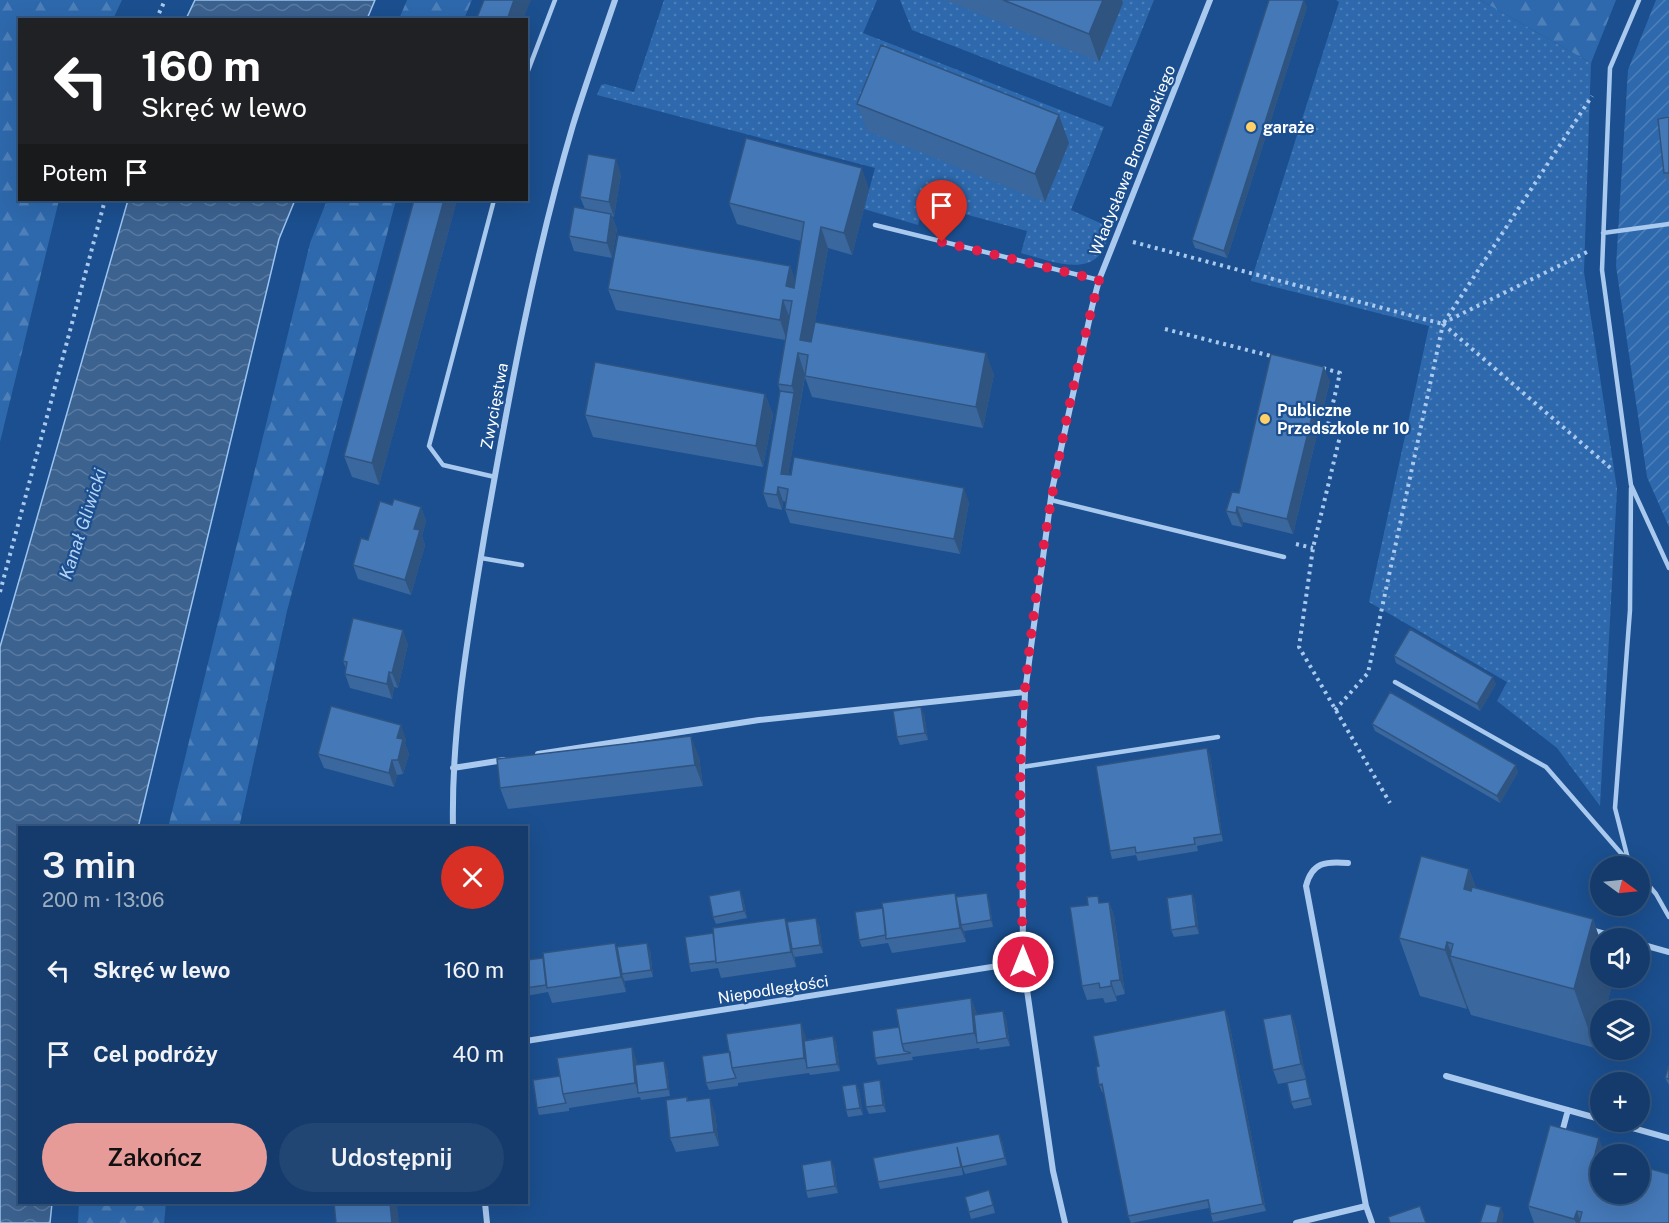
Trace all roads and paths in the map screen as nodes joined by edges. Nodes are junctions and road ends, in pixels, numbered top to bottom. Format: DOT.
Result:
graph roads {
  1 [pos="165,0"];
  2 [pos="555,0"];
  3 [pos="615,0"];
  4 [pos="1210,0"];
  5 [pos="1639,0"];
  6 [pos="157,18"];
  7 [pos="1610,68"];
  8 [pos="528,71"];
  9 [pos="105,201"];
  10 [pos="494,201"];
  11 [pos="1669,224"];
  12 [pos="875,225"];
  13 [pos="1603,233"];
  14 [pos="1116,238"];
  15 [pos="1603,244"];
  16 [pos="1099,280"];
  17 [pos="1443,324"];
  18 [pos="1165,329"];
  19 [pos="1286,359"];
  20 [pos="1318,367"];
  21 [pos="495,477"];
  22 [pos="1631,485"];
  23 [pos="1051,500"];
  24 [pos="1284,557"];
  25 [pos="481,558"];
  26 [pos="522,564"];
  27 [pos="1669,568"];
  28 [pos="0,592"];
  29 [pos="1395,682"];
  30 [pos="1025,692"];
  31 [pos="1335,710"];
  32 [pos="1218,737"];
  33 [pos="535,755"];
  34 [pos="512,758"];
  35 [pos="1022,767"];
  36 [pos="453,768"];
  37 [pos="1390,803"];
  38 [pos="453,826"];
  39 [pos="1623,856"];
  40 [pos="1628,856"];
  41 [pos="1348,863"];
  42 [pos="1650,886"];
  43 [pos="1669,917"];
  44 [pos="1578,927"];
  45 [pos="1590,930"];
  46 [pos="1650,947"];
  47 [pos="1669,952"];
  48 [pos="1023,962"];
  49 [pos="528,1041"];
  50 [pos="1446,1076"];
  51 [pos="1568,1110"];
  52 [pos="1590,1116"];
  53 [pos="1647,1132"];
  54 [pos="1669,1138"];
  55 [pos="1559,1144"];
  56 [pos="485,1204"];
  57 [pos="1366,1206"];
  58 [pos="487,1223"];
  59 [pos="1065,1223"];
  60 [pos="1296,1223"];
  61 [pos="1372,1223"];
  1 -- 6 [label="path"];
  2 -- 8 [label="lane"];
  3 -- 21 [label="street, Zwycięstwa"];
  4 -- 14 [label="street, Władysława Broniewskiego"];
  5 -- 7 [label="lane"];
  7 -- 13 [label="lane"];
  7 -- 17 [label="path"];
  9 -- 28 [label="path"];
  10 -- 21 [label="lane"];
  11 -- 13 [label="lane"];
  12 -- 16 [label="lane"];
  13 -- 15 [label="lane"];
  14 -- 16 [label="street, Władysława Broniewskiego"];
  14 -- 17 [label="path"];
  15 -- 17 [label="path"];
  15 -- 22 [label="lane"];
  16 -- 23 [label="street, Władysława Broniewskiego"];
  17 -- 22 [label="path"];
  17 -- 31 [label="path"];
  18 -- 19 [label="path"];
  20 -- 31 [label="path"];
  21 -- 25 [label="street, Zwycięstwa"];
  22 -- 27 [label="lane"];
  22 -- 40 [label="lane"];
  23 -- 24 [label="lane"];
  23 -- 30 [label="street, Władysława Broniewskiego"];
  25 -- 26 [label="lane"];
  25 -- 36 [label="street, Zwycięstwa"];
  29 -- 39 [label="lane"];
  30 -- 33 [label="street"];
  30 -- 35 [label="street, Władysława Broniewskiego"];
  31 -- 37 [label="path"];
  32 -- 35 [label="lane"];
  34 -- 36 [label="street"];
  35 -- 48 [label="street, Władysława Broniewskiego"];
  36 -- 38 [label="street, Zwycięstwa"];
  41 -- 57 [label="street"];
  42 -- 43 [label="lane"];
  44 -- 45 [label="street"];
  46 -- 47 [label="street"];
  48 -- 49 [label="street, Niepodległości"];
  48 -- 59 [label="street, Władysława Broniewskiego"];
  50 -- 51 [label="street"];
  51 -- 52 [label="street"];
  51 -- 55 [label="street"];
  53 -- 54 [label="street"];
  56 -- 58 [label="street"];
  57 -- 60 [label="street"];
  57 -- 61 [label="street"];
}
